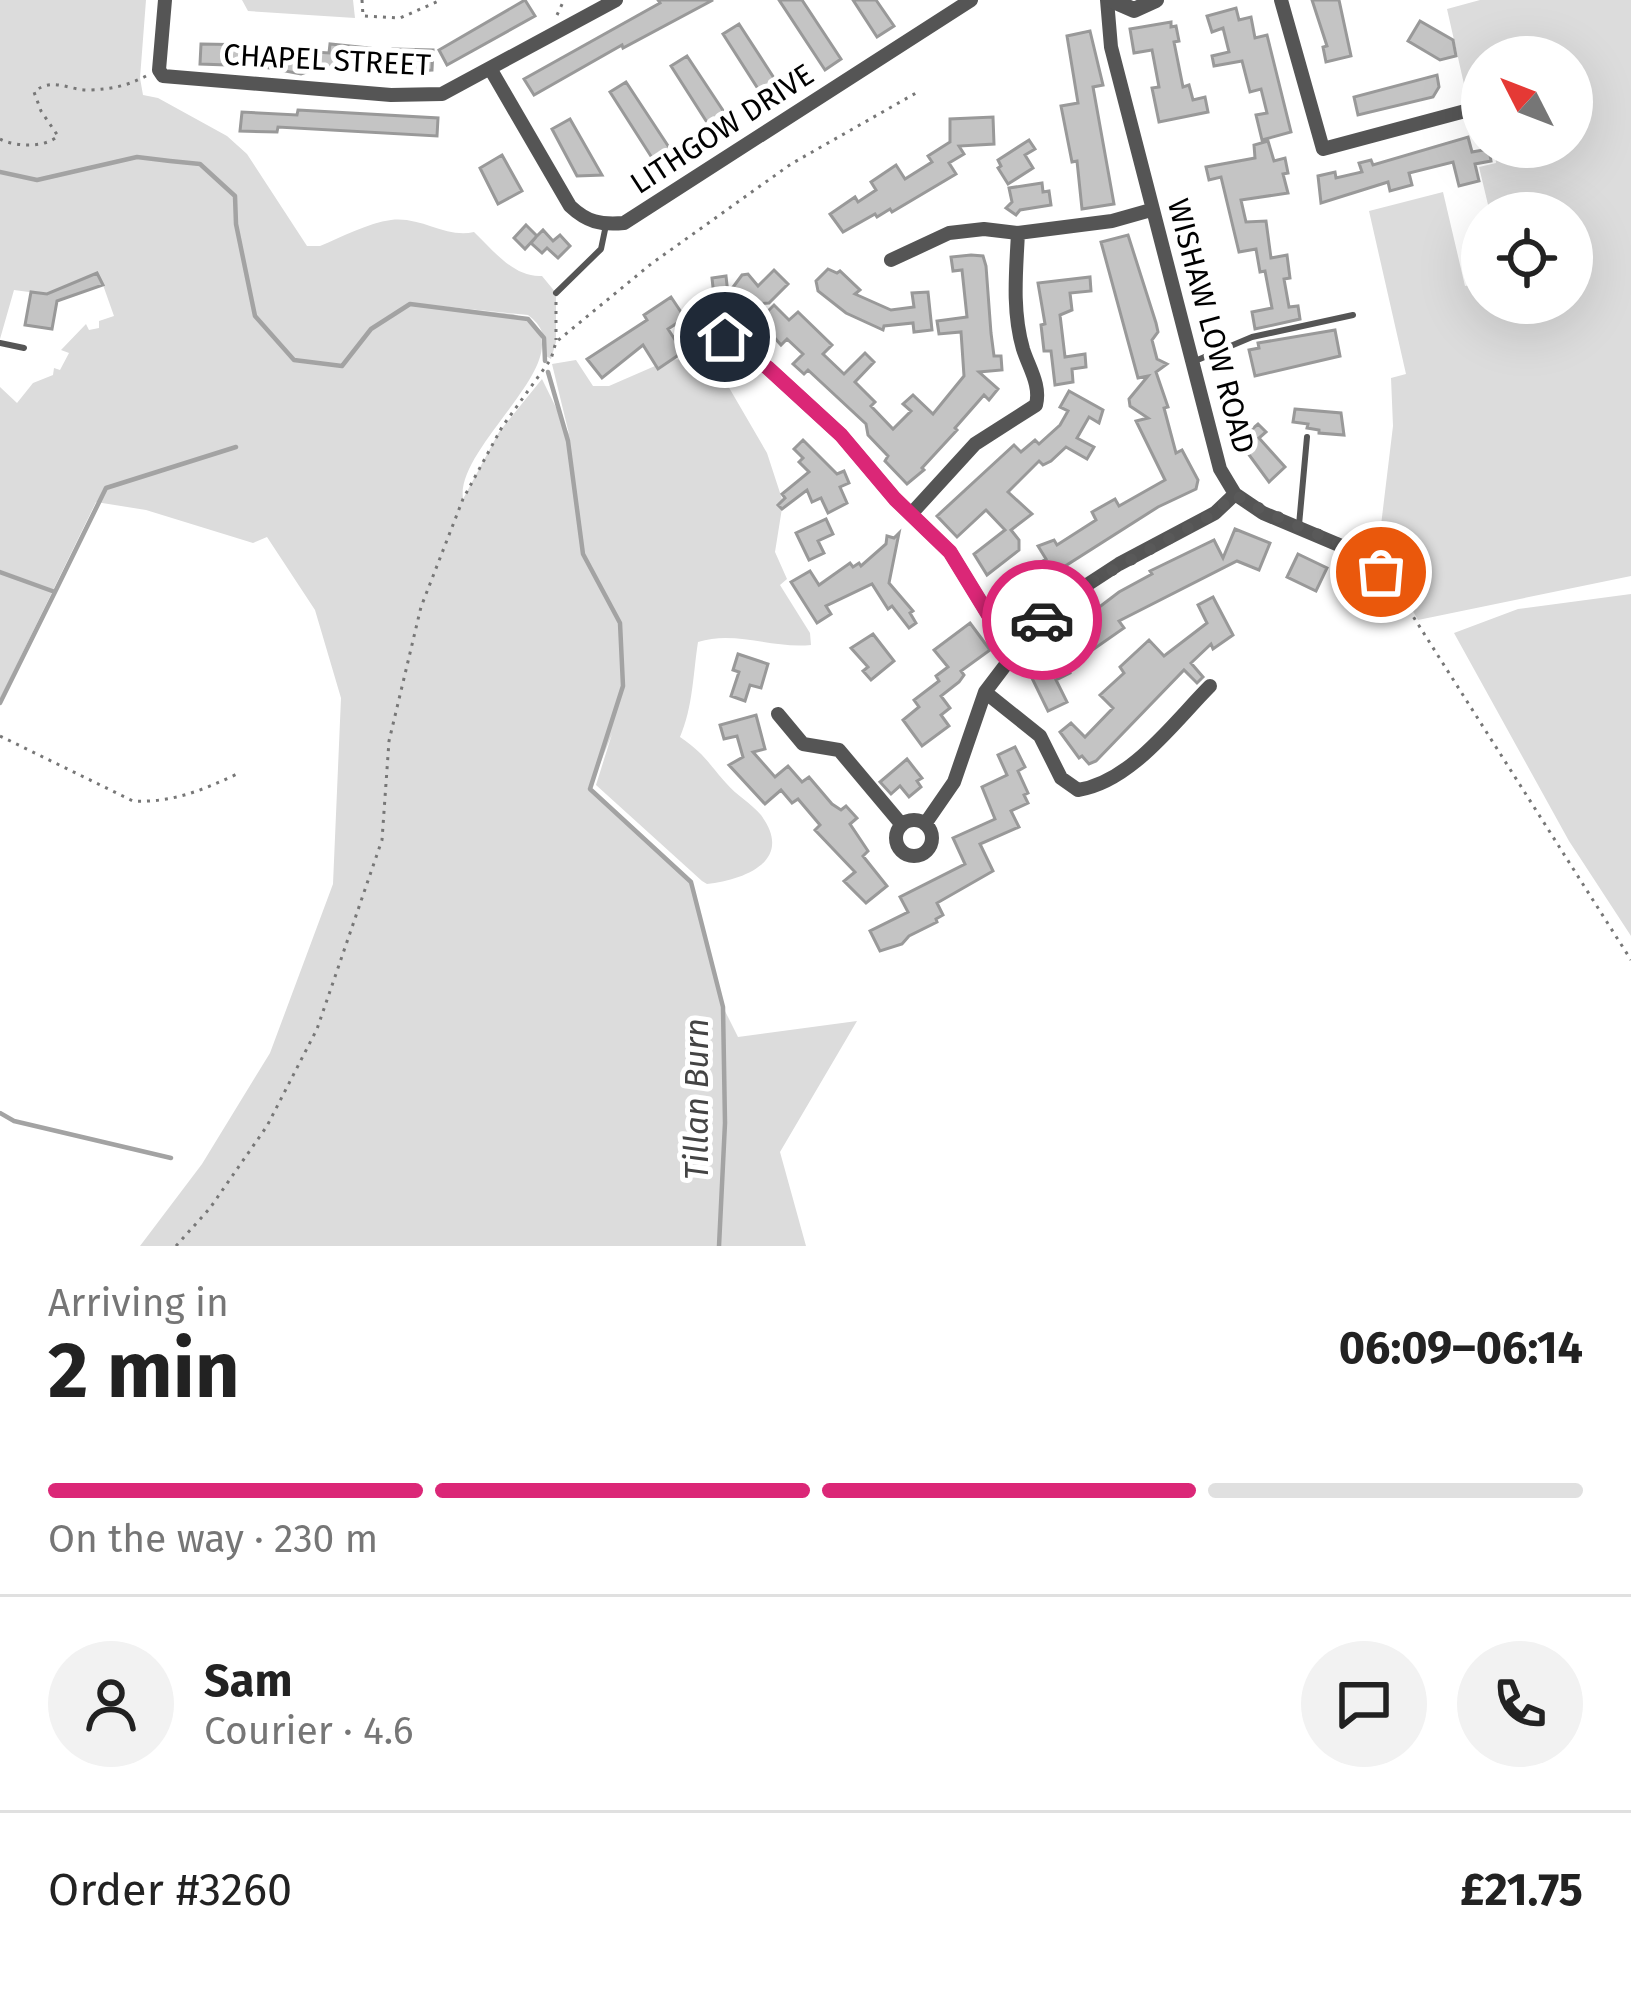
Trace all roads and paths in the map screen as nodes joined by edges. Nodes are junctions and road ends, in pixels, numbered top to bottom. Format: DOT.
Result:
graph roads {
  1 [pos="164,0"];
  2 [pos="362,0"];
  3 [pos="414,0"];
  4 [pos="441,0"];
  5 [pos="616,0"];
  6 [pos="971,0"];
  7 [pos="1109,0"];
  8 [pos="1156,0"];
  9 [pos="1281,0"];
  10 [pos="592,6"];
  11 [pos="1128,10"];
  12 [pos="414,12"];
  13 [pos="1111,47"];
  14 [pos="159,70"];
  15 [pos="491,70"];
  16 [pos="916,93"];
  17 [pos="1461,112"];
  18 [pos="0,140"];
  19 [pos="1151,210"];
  20 [pos="606,225"];
  21 [pos="1018,233"];
  22 [pos="891,260"];
  23 [pos="556,292"];
  24 [pos="1353,315"];
  25 [pos="725,337"];
  26 [pos="556,342"];
  27 [pos="0,343"];
  28 [pos="23,348"];
  29 [pos="1192,362"];
  30 [pos="1306,437"];
  31 [pos="1234,494"];
  32 [pos="911,514"];
  33 [pos="1298,529"];
  34 [pos="1396,593"];
  35 [pos="1013,655"];
  36 [pos="1210,686"];
  37 [pos="985,692"];
  38 [pos="778,714"];
  39 [pos="0,736"];
  40 [pos="237,774"];
  41 [pos="925,824"];
  42 [pos="902,825"];
  43 [pos="1631,960"];
  44 [pos="176,1246"];
  1 -- 14 [label="street"];
  2 -- 12 [label="path"];
  3 -- 12 [label="path"];
  4 -- 12 [label="path"];
  5 -- 10 [label="street, CHAPEL STREET"];
  6 -- 20 [label="street, LITHGOW DRIVE"];
  7 -- 11 [label="street"];
  7 -- 13 [label="street, WISHAW LOW ROAD"];
  8 -- 11 [label="street"];
  9 -- 17 [label="street"];
  10 -- 15 [label="street, CHAPEL STREET"];
  11 -- 13 [label="street"];
  13 -- 19 [label="street, WISHAW LOW ROAD"];
  14 -- 15 [label="street, CHAPEL STREET"];
  14 -- 18 [label="path"];
  15 -- 20 [label="street, LITHGOW DRIVE"];
  16 -- 26 [label="path"];
  19 -- 21 [label="street"];
  19 -- 29 [label="street, WISHAW LOW ROAD"];
  20 -- 23 [label="lane"];
  21 -- 22 [label="street"];
  21 -- 32 [label="street"];
  23 -- 26 [label="path"];
  24 -- 29 [label="lane"];
  25 -- 32 [label="street"];
  26 -- 44 [label="path"];
  27 -- 28 [label="lane"];
  29 -- 31 [label="street, WISHAW LOW ROAD"];
  30 -- 33 [label="lane"];
  31 -- 33 [label="street, WISHAW LOW ROAD"];
  31 -- 35 [label="street"];
  32 -- 35 [label="street"];
  33 -- 34 [label="street, WISHAW LOW ROAD"];
  34 -- 43 [label="path"];
  35 -- 37 [label="street"];
  36 -- 37 [label="street"];
  37 -- 41 [label="street"];
  38 -- 42 [label="street"];
  39 -- 40 [label="path"];
  41 -- 42 [label="street"];
  41 -- 42 [label="street"];
}
